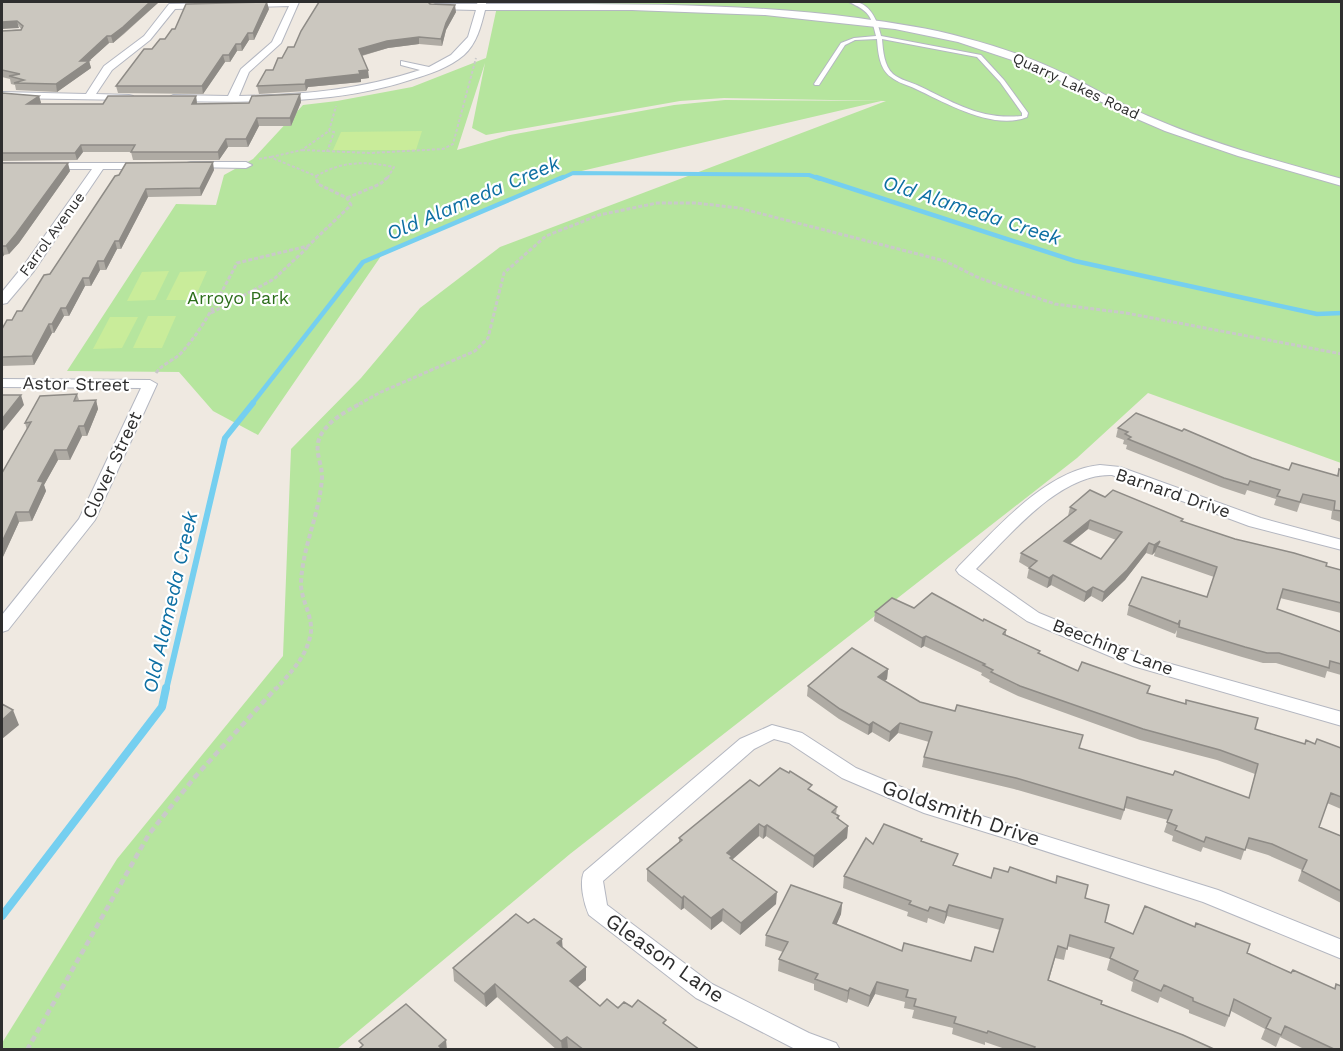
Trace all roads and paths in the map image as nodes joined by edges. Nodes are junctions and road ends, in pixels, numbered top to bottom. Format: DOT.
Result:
graph roads {
  1 [pos="851,2"];
  2 [pos="481,4"];
  3 [pos="434,7"];
  4 [pos="876,20"];
  5 [pos="879,37"];
  6 [pos="477,51"];
  7 [pos="405,63"];
  8 [pos="430,70"];
  9 [pos="817,84"];
  10 [pos="2,95"];
  11 [pos="337,95"];
  12 [pos="88,98"];
  13 [pos="136,98"];
  14 [pos="160,98"];
  15 [pos="231,99"];
  16 [pos="329,131"];
  17 [pos="302,150"];
  18 [pos="327,152"];
  19 [pos="370,153"];
  20 [pos="270,158"];
  21 [pos="367,161"];
  22 [pos="250,162"];
  23 [pos="156,165"];
  24 [pos="178,165"];
  25 [pos="2,166"];
  26 [pos="100,166"];
  27 [pos="316,176"];
  28 [pos="1341,183"];
  29 [pos="347,198"];
  30 [pos="308,246"];
  31 [pos="2,300"];
  32 [pos="210,313"];
  33 [pos="1341,354"];
  34 [pos="2,383"];
  35 [pos="150,384"];
  36 [pos="1341,545"];
  37 [pos="965,570"];
  38 [pos="2,626"];
  39 [pos="1341,718"];
  40 [pos="592,878"];
  41 [pos="1341,950"];
  42 [pos="27,1050"];
  43 [pos="828,1050"];
  1 -- 4 [label="lane"];
  2 -- 3 [label="street, Quarry Lakes Road"];
  2 -- 4 [label="street, Quarry Lakes Road"];
  2 -- 8 [label="street"];
  4 -- 5 [label="lane"];
  4 -- 28 [label="street, Quarry Lakes Road"];
  5 -- 5 [label="lane"];
  5 -- 9 [label="lane"];
  6 -- 19 [label="path"];
  7 -- 8 [label="street"];
  8 -- 11 [label="street"];
  10 -- 12 [label="street"];
  11 -- 15 [label="street"];
  11 -- 16 [label="path"];
  12 -- 13 [label="street"];
  12 -- 15 [label="street"];
  14 -- 15 [label="street"];
  16 -- 17 [label="path"];
  16 -- 18 [label="path"];
  17 -- 18 [label="path"];
  17 -- 20 [label="path"];
  18 -- 19 [label="path"];
  19 -- 21 [label="path"];
  20 -- 22 [label="path"];
  20 -- 27 [label="path"];
  21 -- 27 [label="path"];
  21 -- 29 [label="path"];
  22 -- 24 [label="street"];
  23 -- 26 [label="street"];
  25 -- 26 [label="street"];
  26 -- 31 [label="street, Farrol Avenue"];
  27 -- 29 [label="path"];
  29 -- 30 [label="path"];
  30 -- 32 [label="path"];
  30 -- 32 [label="path"];
  32 -- 35 [label="path"];
  33 -- 42 [label="path"];
  34 -- 35 [label="street, Astor Street"];
  35 -- 38 [label="street, Clover Street"];
  36 -- 37 [label="street, Barnard Drive"];
  37 -- 39 [label="street, Beeching Lane"];
  40 -- 41 [label="street, Goldsmith Drive"];
  40 -- 43 [label="street, Gleason Lane"];
}
